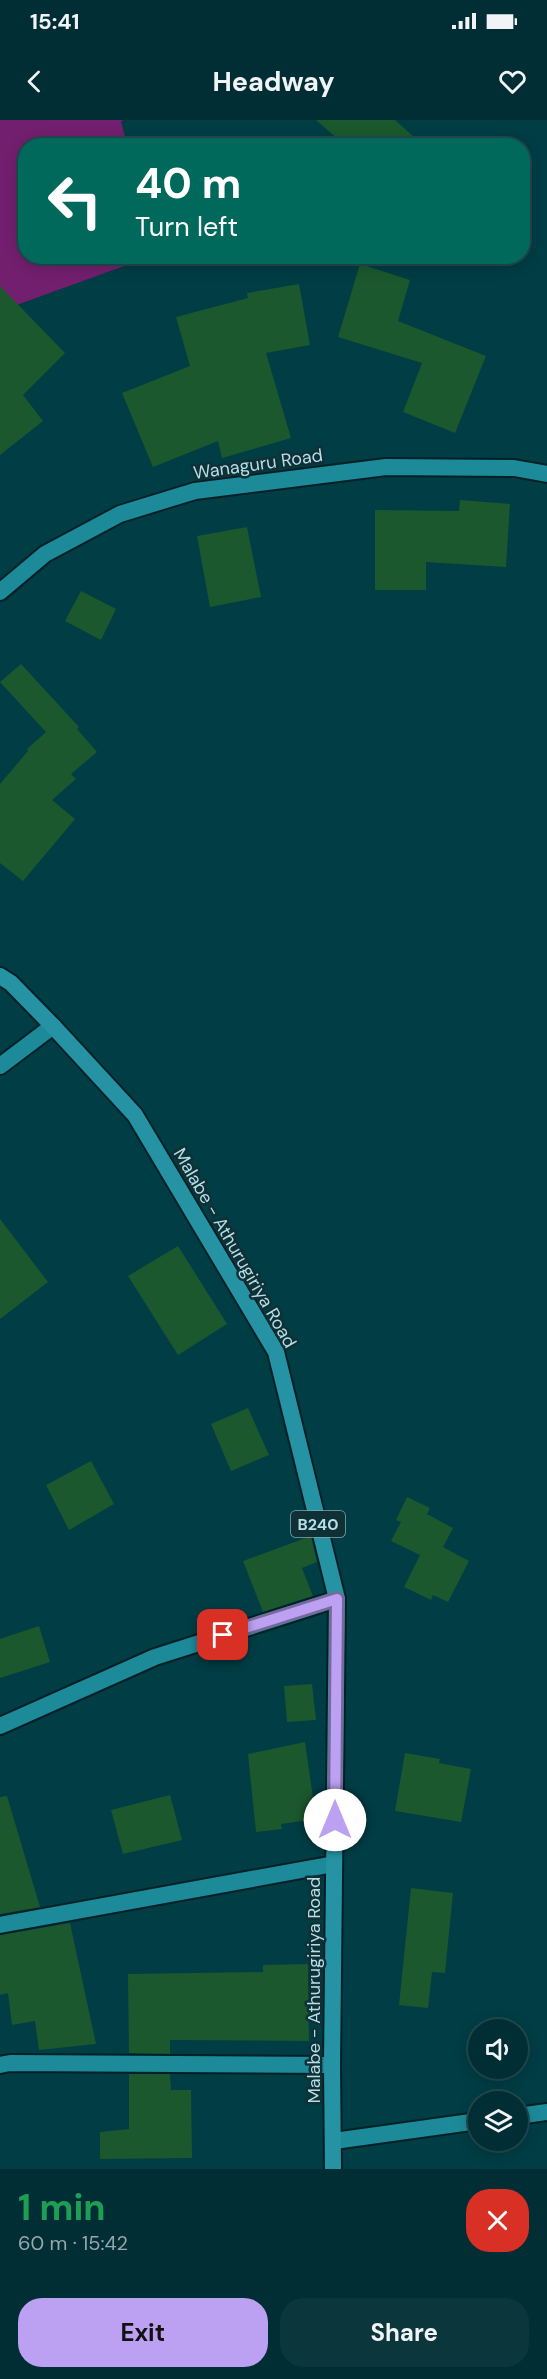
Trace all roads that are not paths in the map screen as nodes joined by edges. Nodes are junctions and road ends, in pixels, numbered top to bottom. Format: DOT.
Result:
graph roads {
  1 [pos="547,474"];
  2 [pos="0,592"];
  3 [pos="0,976"];
  4 [pos="53,1026"];
  5 [pos="0,1066"];
  6 [pos="337,1599"];
  7 [pos="0,1726"];
  8 [pos="334,1864"];
  9 [pos="0,1925"];
  10 [pos="0,2065"];
  11 [pos="332,2065"];
  12 [pos="547,2112"];
  13 [pos="528,2115"];
  14 [pos="468,2122"];
  15 [pos="334,2141"];
  16 [pos="333,2169"];
  1 -- 2 [label="street, Wanaguru Road"];
  3 -- 4 [label="main road, Malabe - Athurugiriya Road / B240"];
  4 -- 5 [label="street"];
  4 -- 6 [label="main road, Malabe - Athurugiriya Road / B240"];
  6 -- 7 [label="street"];
  6 -- 8 [label="main road, Malabe - Athurugiriya Road / B240"];
  8 -- 9 [label="street"];
  8 -- 11 [label="main road, Malabe - Athurugiriya Road / B240"];
  10 -- 11 [label="street"];
  11 -- 15 [label="main road, Malabe - Athurugiriya Road / B240"];
  12 -- 13 [label="street"];
  14 -- 15 [label="street"];
  15 -- 16 [label="main road, Malabe - Athurugiriya Road / B240"];
}
